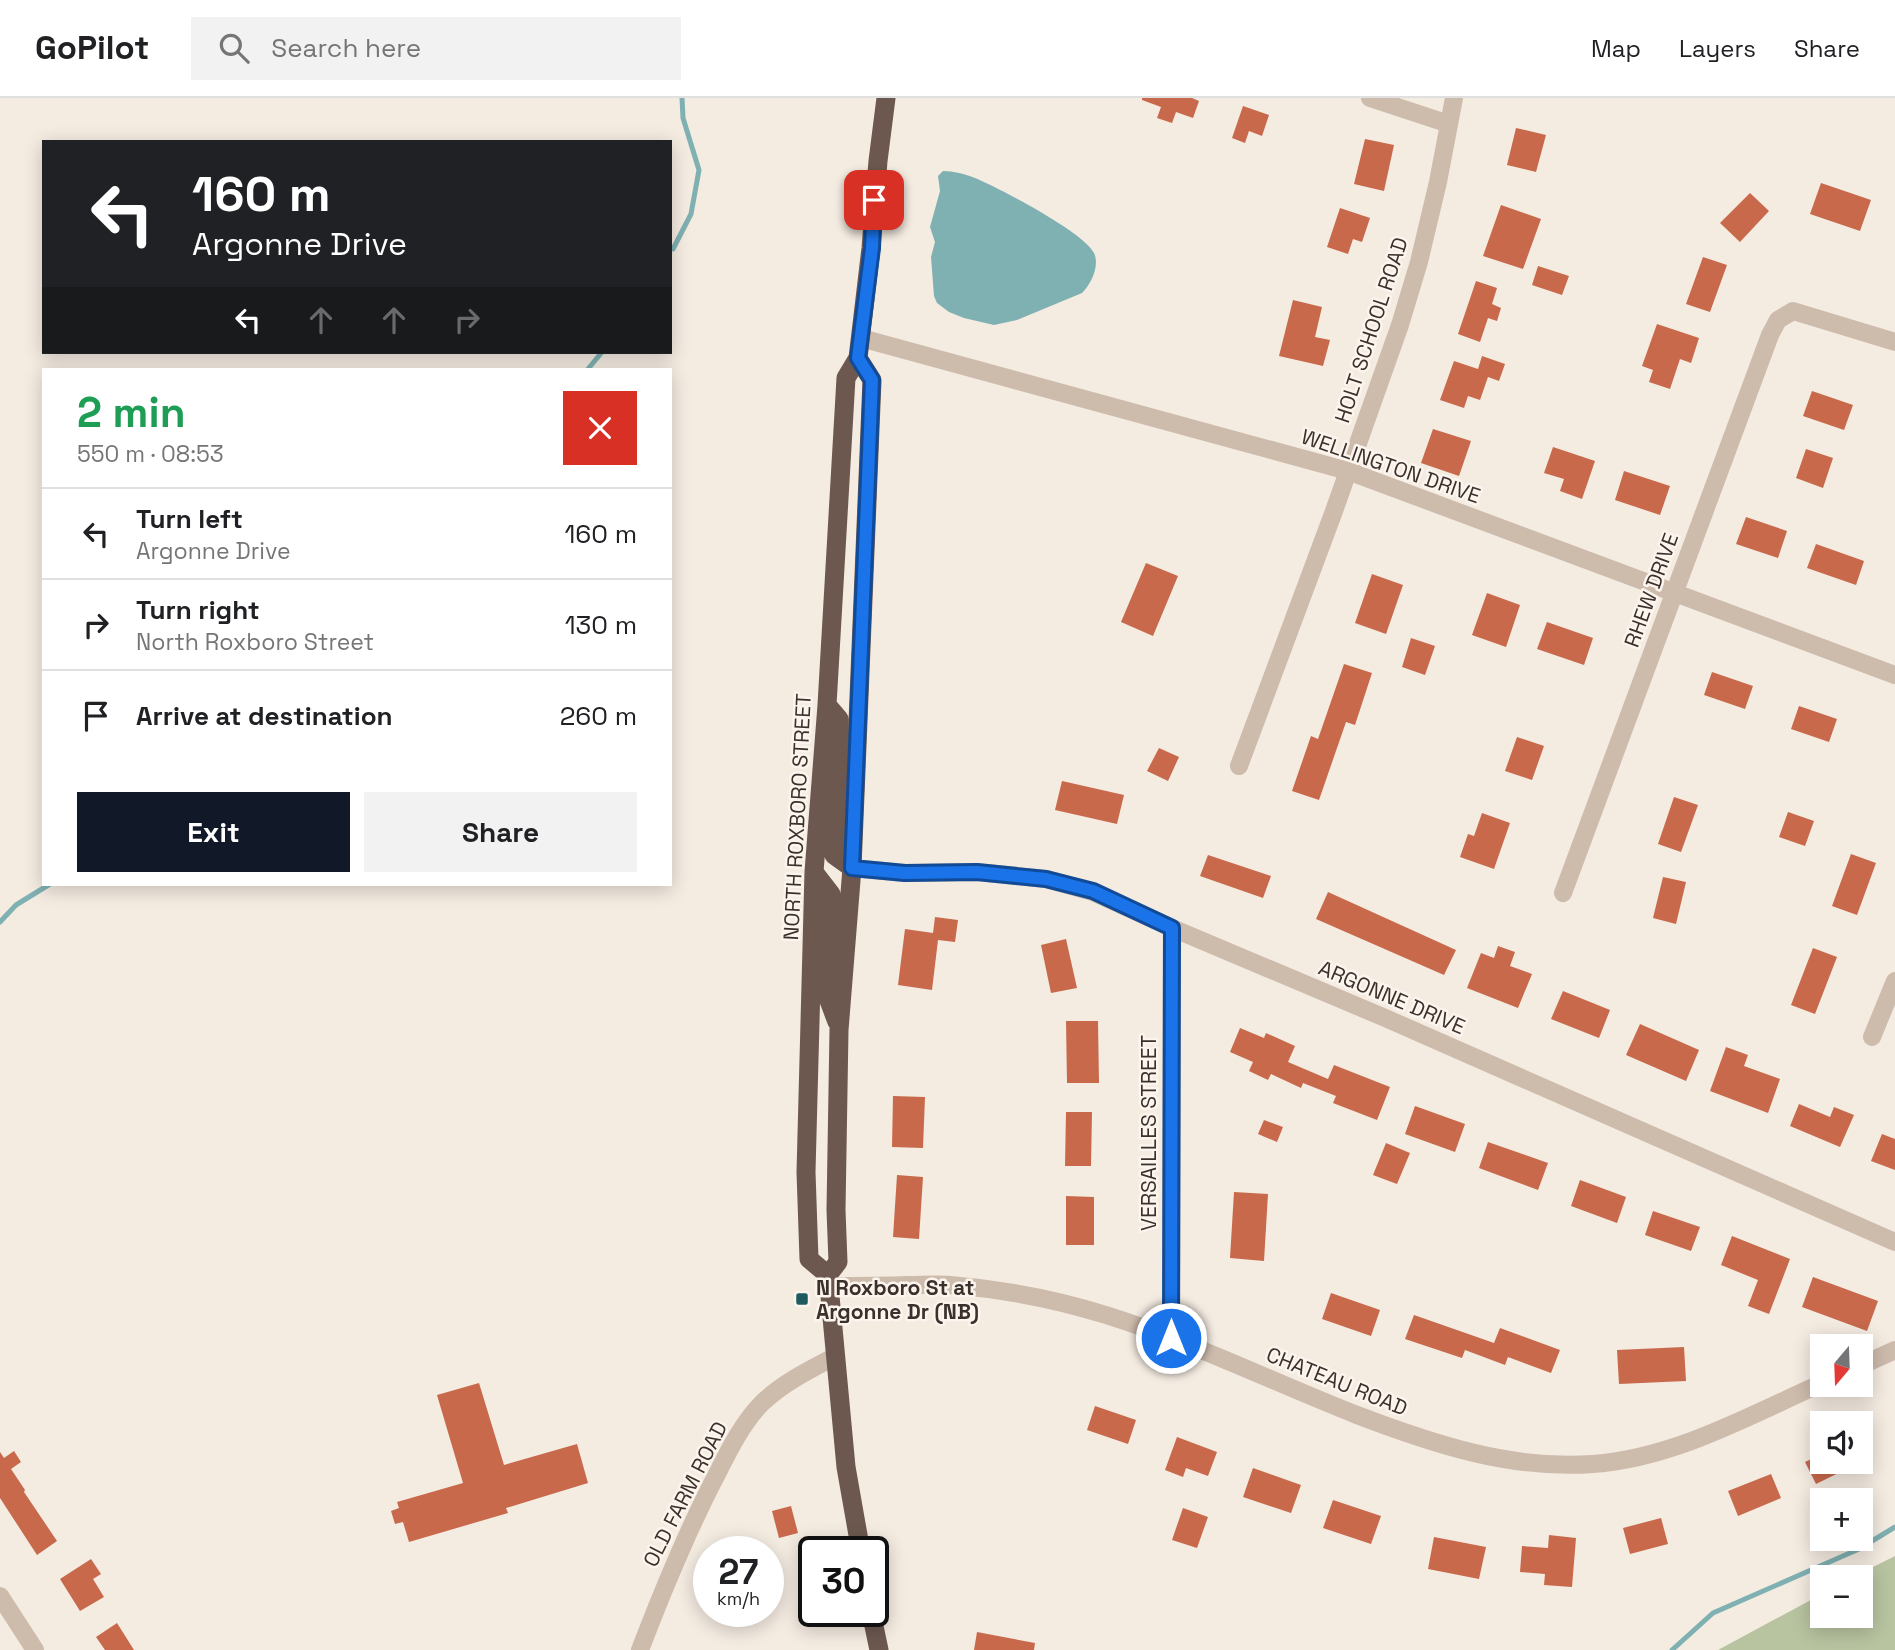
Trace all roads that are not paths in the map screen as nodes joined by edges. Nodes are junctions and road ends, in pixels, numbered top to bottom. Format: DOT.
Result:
graph roads {
  1 [pos="886,98"];
  2 [pos="1370,98"];
  3 [pos="1454,98"];
  4 [pos="1449,124"];
  5 [pos="1895,342"];
  6 [pos="859,348"];
  7 [pos="1348,471"];
  8 [pos="1674,592"];
  9 [pos="1895,675"];
  10 [pos="827,705"];
  11 [pos="1238,766"];
  12 [pos="852,868"];
  13 [pos="814,872"];
  14 [pos="1563,893"];
  15 [pos="1172,928"];
  16 [pos="1895,981"];
  17 [pos="839,1030"];
  18 [pos="1872,1037"];
  19 [pos="1895,1242"];
  20 [pos="828,1281"];
  21 [pos="1171,1338"];
  22 [pos="1895,1350"];
  23 [pos="834,1357"];
  24 [pos="1873,1360"];
  25 [pos="1810,1388"];
  26 [pos="858,1536"];
  27 [pos="3,1605"];
  28 [pos="875,1627"];
  29 [pos="35,1650"];
  30 [pos="640,1650"];
  31 [pos="879,1650"];
  1 -- 6 [label="highway, NORTH ROXBORO STREET"];
  2 -- 4 [label="street"];
  3 -- 4 [label="street, HOLT SCHOOL ROAD"];
  4 -- 7 [label="street, HOLT SCHOOL ROAD"];
  5 -- 8 [label="street, RHEW DRIVE"];
  6 -- 7 [label="street, WELLINGTON DRIVE"];
  6 -- 10 [label="highway, NORTH ROXBORO STREET"];
  6 -- 12 [label="highway"];
  7 -- 8 [label="street, WELLINGTON DRIVE"];
  7 -- 11 [label="street, HOLT SCHOOL ROAD"];
  8 -- 9 [label="street, WELLINGTON DRIVE"];
  8 -- 14 [label="street, RHEW DRIVE"];
  10 -- 12 [label="highway"];
  10 -- 13 [label="highway, NORTH ROXBORO STREET"];
  12 -- 15 [label="street, ARGONNE DRIVE"];
  12 -- 17 [label="highway"];
  13 -- 17 [label="highway"];
  13 -- 20 [label="highway, NORTH ROXBORO STREET"];
  15 -- 19 [label="street, ARGONNE DRIVE"];
  15 -- 21 [label="street, VERSAILLES STREET"];
  16 -- 18 [label="street"];
  17 -- 20 [label="highway"];
  20 -- 21 [label="street, CHATEAU ROAD"];
  20 -- 23 [label="highway"];
  21 -- 25 [label="street, CHATEAU ROAD"];
  22 -- 24 [label="street"];
  23 -- 26 [label="highway"];
  23 -- 30 [label="street, OLD FARM ROAD"];
  27 -- 29 [label="street"];
  28 -- 31 [label="highway"];
}
